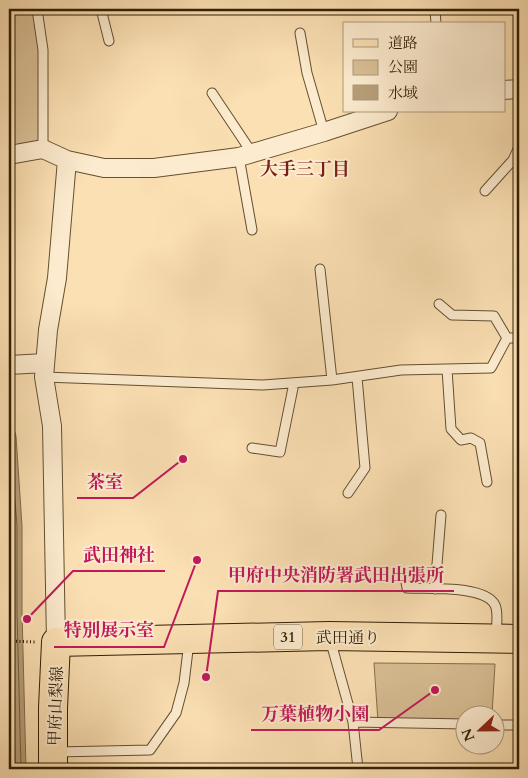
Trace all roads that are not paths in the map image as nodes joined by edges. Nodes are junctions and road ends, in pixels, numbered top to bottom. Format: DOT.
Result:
graph roads {
  1 [pos="36,9"];
  2 [pos="101,9"];
  3 [pos="435,9"];
  4 [pos="436,22"];
  5 [pos="300,33"];
  6 [pos="109,41"];
  7 [pos="519,89"];
  8 [pos="506,90"];
  9 [pos="212,93"];
  10 [pos="385,112"];
  11 [pos="324,132"];
  12 [pos="519,147"];
  13 [pos="42,149"];
  14 [pos="9,155"];
  15 [pos="246,155"];
  16 [pos="66,160"];
  17 [pos="485,191"];
  18 [pos="252,230"];
  19 [pos="320,269"];
  20 [pos="439,304"];
  21 [pos="507,338"];
  22 [pos="519,338"];
  23 [pos="9,364"];
  24 [pos="447,369"];
  25 [pos="45,370"];
  26 [pos="357,377"];
  27 [pos="332,380"];
  28 [pos="294,383"];
  29 [pos="252,448"];
  30 [pos="487,482"];
  31 [pos="348,493"];
  32 [pos="441,515"];
  33 [pos="406,577"];
  34 [pos="435,589"];
  35 [pos="329,636"];
  36 [pos="189,639"];
  37 [pos="508,639"];
  38 [pos="56,642"];
  39 [pos="353,722"];
  40 [pos="456,724"];
  41 [pos="519,724"];
  42 [pos="506,725"];
  43 [pos="53,761"];
  44 [pos="358,769"];
  1 -- 13 [label="lane"];
  2 -- 6 [label="lane"];
  3 -- 4 [label="lane"];
  5 -- 11 [label="lane"];
  7 -- 8 [label="street"];
  9 -- 15 [label="lane"];
  10 -- 11 [label="street"];
  11 -- 15 [label="street"];
  12 -- 17 [label="lane"];
  13 -- 14 [label="street"];
  13 -- 16 [label="street"];
  15 -- 16 [label="street"];
  15 -- 18 [label="lane"];
  16 -- 25 [label="street"];
  19 -- 27 [label="lane"];
  20 -- 21 [label="lane"];
  21 -- 22 [label="lane"];
  21 -- 24 [label="lane"];
  23 -- 25 [label="street"];
  24 -- 26 [label="lane"];
  24 -- 30 [label="lane"];
  25 -- 28 [label="lane"];
  25 -- 38 [label="street"];
  26 -- 27 [label="lane"];
  26 -- 31 [label="lane"];
  27 -- 28 [label="lane"];
  28 -- 29 [label="lane"];
  32 -- 34 [label="lane"];
  33 -- 34 [label="lane"];
  34 -- 37 [label="lane"];
  35 -- 36 [label="main road, 武田通り / 31"];
  35 -- 37 [label="main road, 武田通り / 31"];
  35 -- 39 [label="lane"];
  36 -- 38 [label="main road, 武田通り / 31"];
  36 -- 43 [label="lane"];
  38 -- 43 [label="main road, 甲府山梨線"];
  39 -- 40 [label="lane"];
  39 -- 44 [label="lane"];
  41 -- 42 [label="lane"];
}
